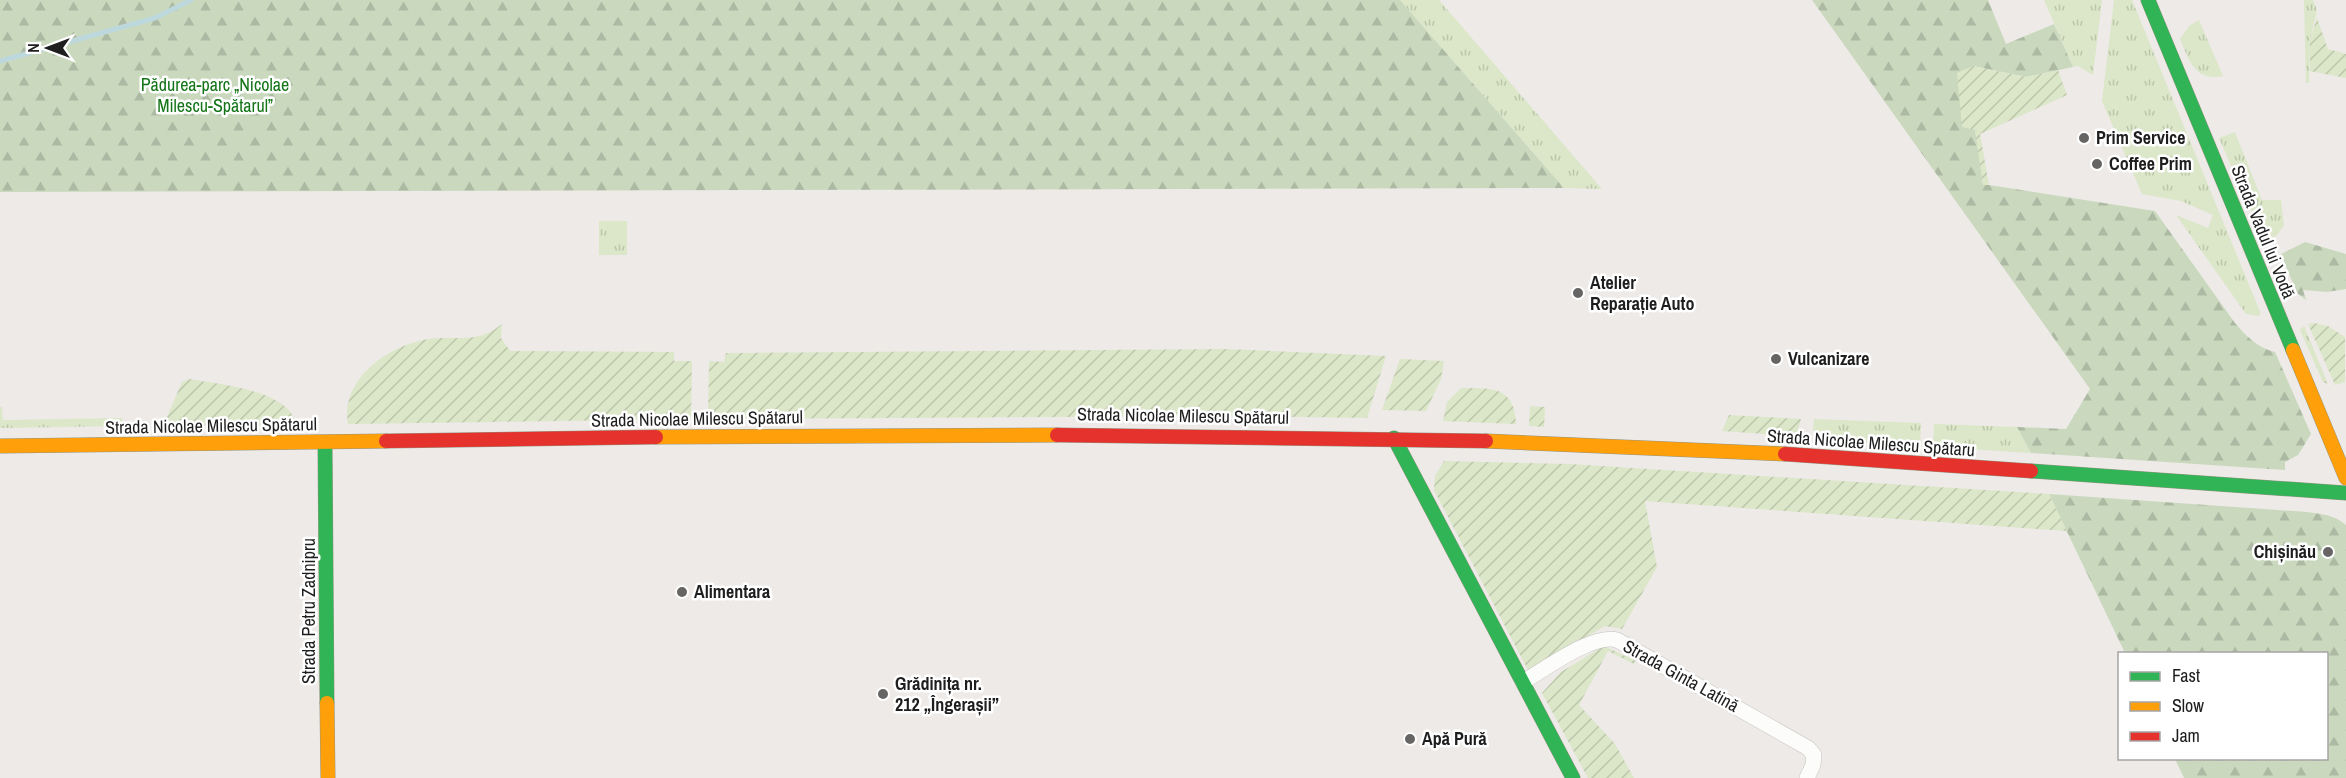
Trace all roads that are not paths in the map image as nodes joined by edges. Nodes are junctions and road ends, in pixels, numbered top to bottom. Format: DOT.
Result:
graph roads {
  1 [pos="2148,0"];
  2 [pos="1394,438"];
  3 [pos="325,443"];
  4 [pos="0,446"];
  5 [pos="2346,478"];
  6 [pos="2346,493"];
  7 [pos="1523,682"];
  8 [pos="328,778"];
  9 [pos="1573,778"];
  10 [pos="1807,778"];
  1 -- 5 [label="main road, Strada Vadul lui Vodă"];
  2 -- 3 [label="main road, Strada Nicolae Milescu Spătarul"];
  2 -- 6 [label="main road, Strada Nicolae Milescu Spătaru"];
  2 -- 7 [label="main road"];
  3 -- 4 [label="main road, Strada Nicolae Milescu Spătarul"];
  3 -- 8 [label="main road, Strada Petru Zadnipru"];
  7 -- 9 [label="main road"];
  7 -- 10 [label="street, Strada Ginta Latină"];
}
